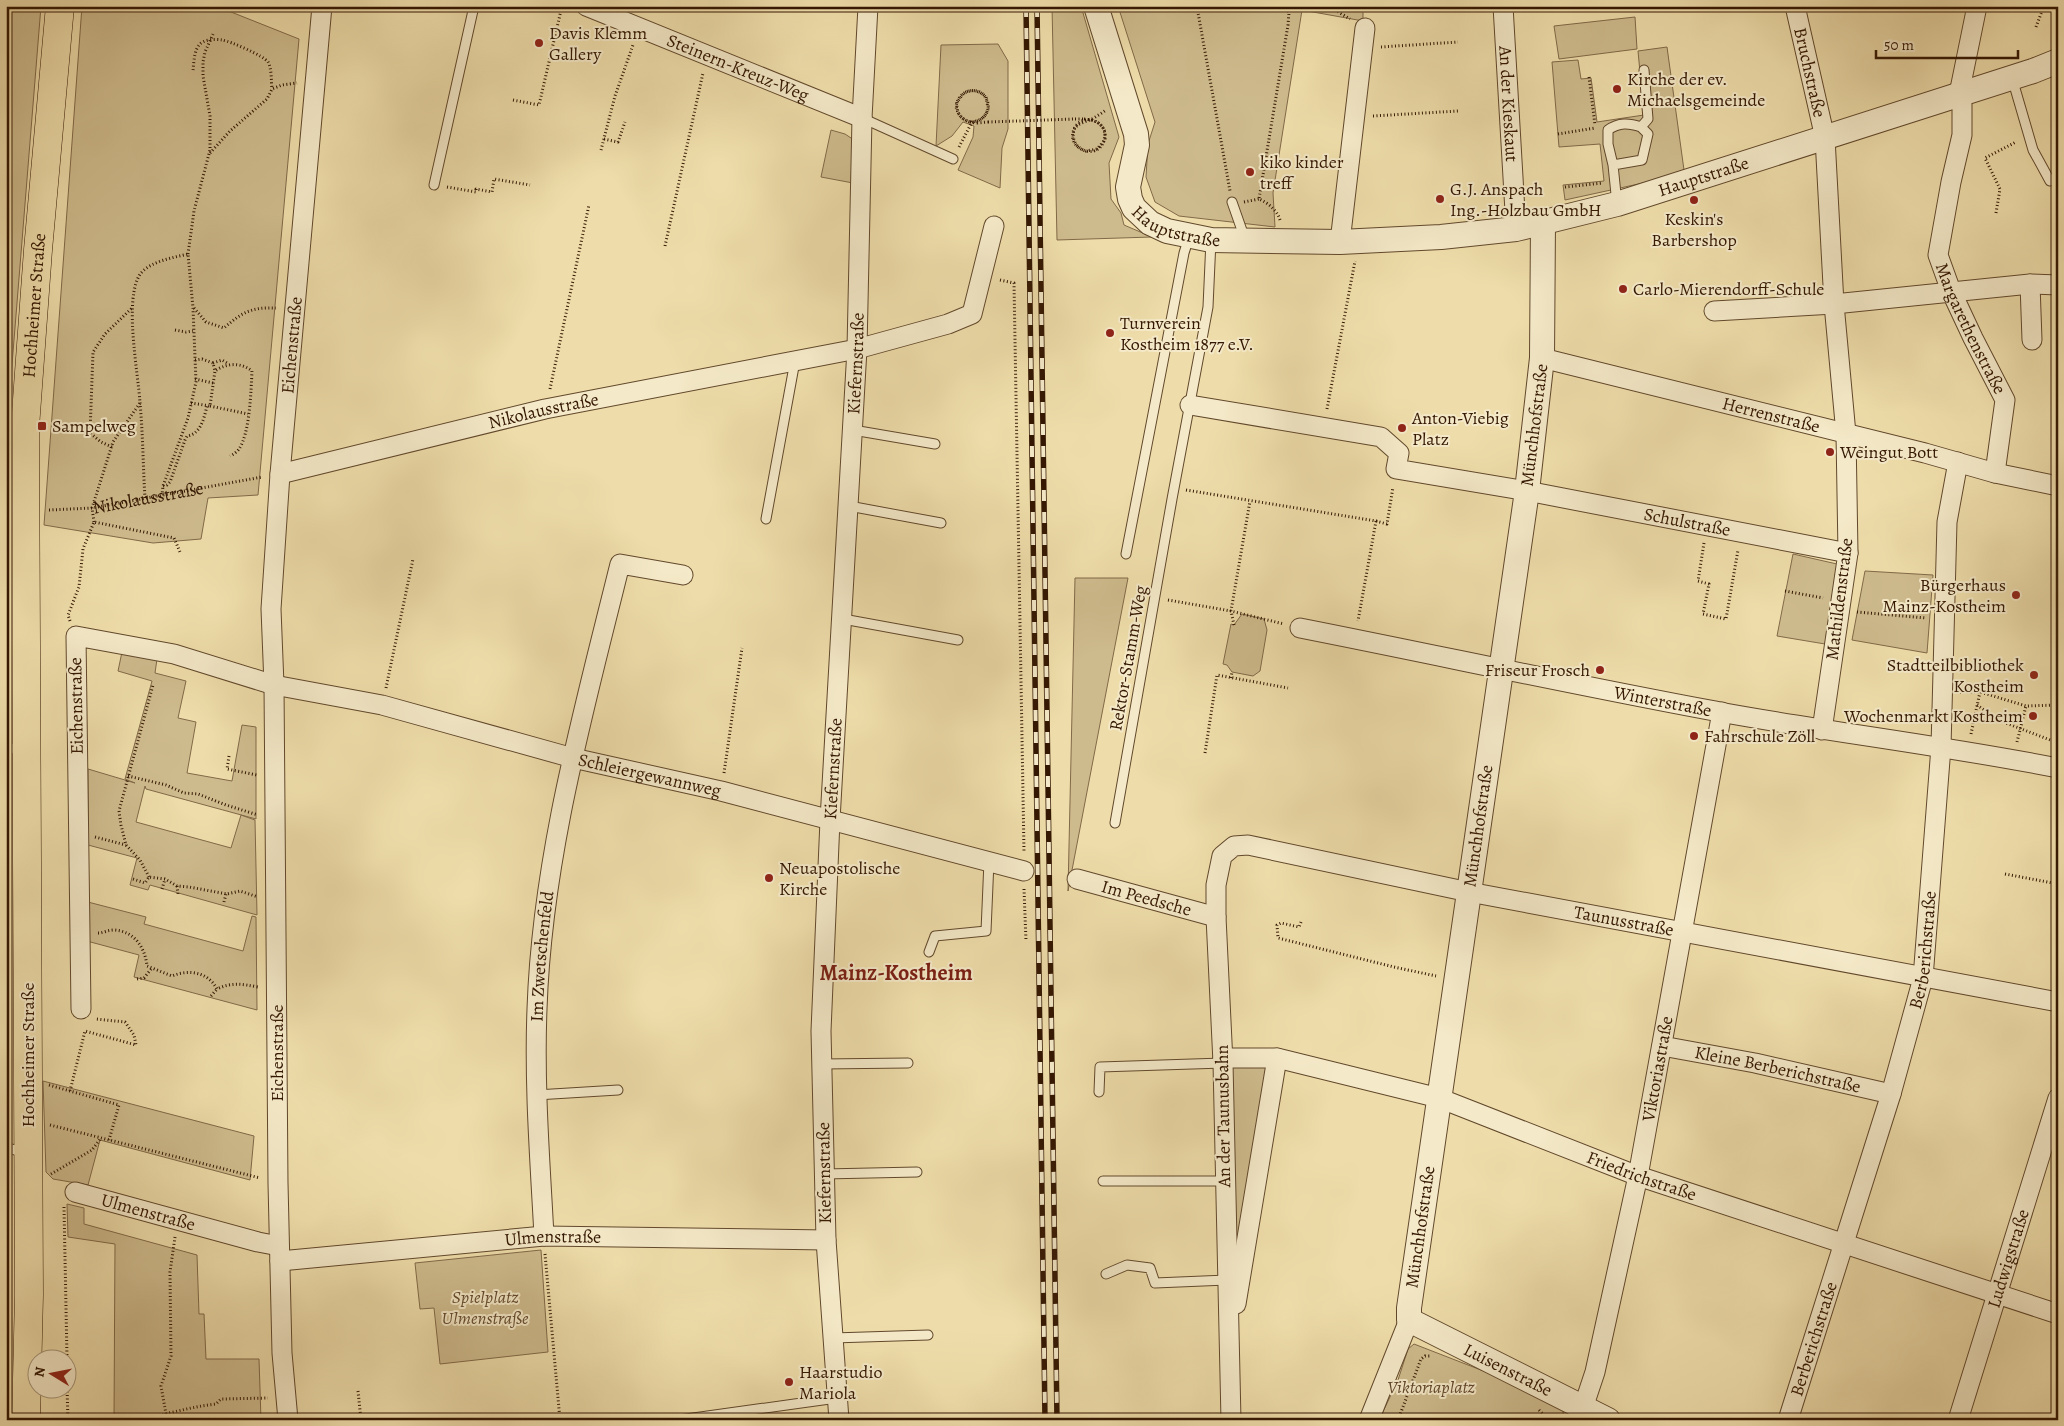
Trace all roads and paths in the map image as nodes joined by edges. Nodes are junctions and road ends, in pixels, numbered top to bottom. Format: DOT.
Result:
graph roads {
  1 [pos="60,6"];
  2 [pos="322,6"];
  3 [pos="474,6"];
  4 [pos="562,6"];
  5 [pos="586,6"];
  6 [pos="868,6"];
  7 [pos="1096,6"];
  8 [pos="1283,6"];
  9 [pos="1325,6"];
  10 [pos="1503,6"];
  11 [pos="1795,6"];
  12 [pos="1978,6"];
  13 [pos="2050,6"];
  14 [pos="2054,6"];
  15 [pos="1197,7"];
  16 [pos="2058,12"];
  17 [pos="2036,27"];
  18 [pos="639,28"];
  19 [pos="1366,28"];
  20 [pos="214,32"];
  21 [pos="212,40"];
  22 [pos="1458,42"];
  23 [pos="1363,48"];
  24 [pos="707,55"];
  25 [pos="2058,61"];
  26 [pos="193,70"];
  27 [pos="1644,70"];
  28 [pos="1588,77"];
  29 [pos="2012,77"];
  30 [pos="316,81"];
  31 [pos="272,89"];
  32 [pos="1960,94"];
  33 [pos="513,100"];
  34 [pos="988,108"];
  35 [pos="1458,112"];
  36 [pos="1355,116"];
  37 [pos="862,118"];
  38 [pos="1091,120"];
  39 [pos="625,122"];
  40 [pos="1641,127"];
  41 [pos="1074,129"];
  42 [pos="1558,134"];
  43 [pos="1824,138"];
  44 [pos="604,139"];
  45 [pos="2020,140"];
  46 [pos="1097,149"];
  47 [pos="601,150"];
  48 [pos="209,155"];
  49 [pos="953,159"];
  50 [pos="1613,165"];
  51 [pos="2050,181"];
  52 [pos="434,185"];
  53 [pos="530,185"];
  54 [pos="1565,187"];
  55 [pos="1615,193"];
  56 [pos="1232,202"];
  57 [pos="589,205"];
  58 [pos="1996,213"];
  59 [pos="1543,224"];
  60 [pos="994,226"];
  61 [pos="1516,229"];
  62 [pos="1200,239"];
  63 [pos="1245,239"];
  64 [pos="1284,240"];
  65 [pos="1349,242"];
  66 [pos="665,246"];
  67 [pos="188,254"];
  68 [pos="982,275"];
  69 [pos="2030,284"];
  70 [pos="2058,285"];
  71 [pos="1951,291"];
  72 [pos="1834,304"];
  73 [pos="133,306"];
  74 [pos="193,308"];
  75 [pos="295,308"];
  76 [pos="1714,311"];
  77 [pos="175,330"];
  78 [pos="193,331"];
  79 [pos="2032,340"];
  80 [pos="857,349"];
  81 [pos="1542,358"];
  82 [pos="195,360"];
  83 [pos="795,361"];
  84 [pos="213,363"];
  85 [pos="229,364"];
  86 [pos="215,371"];
  87 [pos="195,380"];
  88 [pos="213,383"];
  89 [pos="1191,399"];
  90 [pos="140,403"];
  91 [pos="191,403"];
  92 [pos="208,406"];
  93 [pos="545,409"];
  94 [pos="248,414"];
  95 [pos="1323,427"];
  96 [pos="853,430"];
  97 [pos="1846,434"];
  98 [pos="935,444"];
  99 [pos="112,447"];
  100 [pos="230,456"];
  101 [pos="1958,462"];
  102 [pos="1396,469"];
  103 [pos="1995,472"];
  104 [pos="280,474"];
  105 [pos="163,486"];
  106 [pos="2058,486"];
  107 [pos="1175,488"];
  108 [pos="1527,491"];
  109 [pos="162,495"];
  110 [pos="145,498"];
  111 [pos="1250,501"];
  112 [pos="848,506"];
  113 [pos="92,508"];
  114 [pos="15,511"];
  115 [pos="766,519"];
  116 [pos="1376,521"];
  117 [pos="94,522"];
  118 [pos="941,523"];
  119 [pos="1707,526"];
  120 [pos="1742,532"];
  121 [pos="180,552"];
  122 [pos="1848,553"];
  123 [pos="1126,554"];
  124 [pos="413,559"];
  125 [pos="683,575"];
  126 [pos="1785,591"];
  127 [pos="1155,597"];
  128 [pos="1841,604"];
  129 [pos="1231,611"];
  130 [pos="16,617"];
  131 [pos="842,619"];
  132 [pos="1944,619"];
  133 [pos="1234,625"];
  134 [pos="1300,628"];
  135 [pos="76,636"];
  136 [pos="1355,639"];
  137 [pos="958,640"];
  138 [pos="742,648"];
  139 [pos="1501,668"];
  140 [pos="1232,672"];
  141 [pos="1230,678"];
  142 [pos="153,684"];
  143 [pos="274,685"];
  144 [pos="1288,688"];
  145 [pos="1941,691"];
  146 [pos="1980,692"];
  147 [pos="382,705"];
  148 [pos="1977,705"];
  149 [pos="2058,705"];
  150 [pos="2026,706"];
  151 [pos="1722,712"];
  152 [pos="2021,728"];
  153 [pos="1822,730"];
  154 [pos="2058,743"];
  155 [pos="1941,747"];
  156 [pos="16,748"];
  157 [pos="1968,752"];
  158 [pos="1205,753"];
  159 [pos="230,756"];
  160 [pos="573,758"];
  161 [pos="2013,760"];
  162 [pos="2058,768"];
  163 [pos="128,776"];
  164 [pos="275,778"];
  165 [pos="721,791"];
  166 [pos="275,820"];
  167 [pos="830,820"];
  168 [pos="1115,824"];
  169 [pos="78,832"];
  170 [pos="126,845"];
  171 [pos="989,861"];
  172 [pos="1024,870"];
  173 [pos="2005,874"];
  174 [pos="149,877"];
  175 [pos="165,879"];
  176 [pos="1077,879"];
  177 [pos="133,880"];
  178 [pos="2058,884"];
  179 [pos="1216,885"];
  180 [pos="177,886"];
  181 [pos="162,889"];
  182 [pos="1469,892"];
  183 [pos="178,894"];
  184 [pos="226,894"];
  185 [pos="224,902"];
  186 [pos="276,903"];
  187 [pos="1216,917"];
  188 [pos="1301,922"];
  189 [pos="1682,933"];
  190 [pos="80,938"];
  191 [pos="1026,941"];
  192 [pos="930,952"];
  193 [pos="152,968"];
  194 [pos="1923,978"];
  195 [pos="137,979"];
  196 [pos="1456,980"];
  197 [pos="217,989"];
  198 [pos="276,990"];
  199 [pos="211,996"];
  200 [pos="2058,1002"];
  201 [pos="81,1009"];
  202 [pos="1662,1046"];
  203 [pos="1277,1058"];
  204 [pos="1223,1060"];
  205 [pos="908,1063"];
  206 [pos="822,1064"];
  207 [pos="48,1085"];
  208 [pos="618,1090"];
  209 [pos="70,1091"];
  210 [pos="1099,1092"];
  211 [pos="1886,1093"];
  212 [pos="536,1095"];
  213 [pos="1439,1098"];
  214 [pos="2058,1098"];
  215 [pos="49,1124"];
  216 [pos="101,1138"];
  217 [pos="109,1140"];
  218 [pos="17,1150"];
  219 [pos="917,1172"];
  220 [pos="824,1174"];
  221 [pos="49,1175"];
  222 [pos="1638,1176"];
  223 [pos="1103,1181"];
  224 [pos="1225,1181"];
  225 [pos="278,1183"];
  226 [pos="75,1192"];
  227 [pos="177,1220"];
  228 [pos="544,1236"];
  229 [pos="826,1240"];
  230 [pos="1844,1244"];
  231 [pos="279,1254"];
  232 [pos="1106,1274"];
  233 [pos="1227,1280"];
  234 [pos="1998,1294"];
  235 [pos="29,1295"];
  236 [pos="2058,1314"];
  237 [pos="1409,1320"];
  238 [pos="928,1334"];
  239 [pos="833,1338"];
  240 [pos="1229,1347"];
  241 [pos="67,1348"];
  242 [pos="1438,1360"];
  243 [pos="6,1388"];
  244 [pos="358,1391"];
  245 [pos="67,1398"];
  246 [pos="286,1398"];
  247 [pos="837,1398"];
  248 [pos="1535,1408"];
  249 [pos="166,1414"];
  250 [pos="1580,1414"];
  251 [pos="26,1420"];
  252 [pos="68,1420"];
  253 [pos="134,1420"];
  254 [pos="288,1420"];
  255 [pos="361,1420"];
  256 [pos="560,1420"];
  257 [pos="678,1420"];
  258 [pos="838,1420"];
  259 [pos="1231,1420"];
  260 [pos="1369,1420"];
  261 [pos="1398,1420"];
  262 [pos="1544,1420"];
  263 [pos="1608,1420"];
  264 [pos="1788,1420"];
  265 [pos="1958,1420"];
  1 -- 114 [label="main road, Hochheimer Straße"];
  2 -- 30 [label="street, Eichenstraße"];
  3 -- 52 [label="lane"];
  4 -- 33 [label="path"];
  5 -- 18 [label="street, Steinern-Kreuz-Weg"];
  6 -- 37 [label="street, Kiefernstraße"];
  7 -- 62 [label="street, Hauptstraße"];
  8 -- 64 [label="path"];
  9 -- 19 [label="path"];
  10 -- 61 [label="street, An der Kieskaut"];
  11 -- 43 [label="street, Bruchstraße"];
  12 -- 32 [label="street, Margarethenstraße"];
  13 -- 17 [label="path"];
  14 -- 16 [label="path"];
  15 -- 56 [label="path"];
  18 -- 24 [label="street, Steinern-Kreuz-Weg"];
  18 -- 44 [label="path"];
  19 -- 23 [label="street"];
  20 -- 21 [label="path"];
  21 -- 26 [label="path"];
  21 -- 31 [label="path"];
  21 -- 48 [label="path"];
  22 -- 23 [label="path"];
  23 -- 36 [label="street"];
  24 -- 37 [label="street, Steinern-Kreuz-Weg"];
  24 -- 66 [label="path"];
  25 -- 29 [label="street, Hauptstraße"];
  27 -- 40 [label="lane"];
  28 -- 42 [label="path"];
  29 -- 32 [label="street, Hauptstraße"];
  29 -- 51 [label="lane"];
  30 -- 31 [label="path"];
  30 -- 75 [label="street, Eichenstraße"];
  31 -- 48 [label="path"];
  32 -- 43 [label="street, Hauptstraße"];
  32 -- 71 [label="street, Margarethenstraße"];
  34 -- 34 [label="path, bridge"];
  34 -- 46 [label="path, bridge"];
  34 -- 49 [label="path, bridge"];
  35 -- 36 [label="path"];
  36 -- 65 [label="street"];
  37 -- 49 [label="lane"];
  37 -- 80 [label="street, Kiefernstraße"];
  38 -- 41 [label="path, bridge"];
  39 -- 44 [label="path"];
  40 -- 50 [label="lane"];
  40 -- 50 [label="lane"];
  41 -- 46 [label="path, bridge"];
  41 -- 46 [label="path, bridge"];
  43 -- 55 [label="street, Hauptstraße"];
  43 -- 72 [label="street, Mathildenstraße"];
  44 -- 47 [label="path"];
  45 -- 58 [label="path"];
  48 -- 67 [label="path"];
  50 -- 55 [label="lane"];
  52 -- 53 [label="path"];
  54 -- 55 [label="path"];
  55 -- 59 [label="street, Hauptstraße"];
  56 -- 63 [label="lane"];
  57 -- 93 [label="path"];
  59 -- 61 [label="street, Hauptstraße"];
  59 -- 81 [label="street, Münchhofstraße"];
  60 -- 68 [label="street, Nikolausstraße"];
  61 -- 65 [label="street, Hauptstraße"];
  62 -- 63 [label="street, Hauptstraße"];
  62 -- 89 [label="lane"];
  62 -- 123 [label="lane"];
  63 -- 64 [label="street, Hauptstraße"];
  64 -- 65 [label="street, Hauptstraße"];
  65 -- 95 [label="path"];
  67 -- 73 [label="path"];
  67 -- 74 [label="path"];
  68 -- 80 [label="street, Nikolausstraße"];
  68 -- 172 [label="path"];
  69 -- 70 [label="street"];
  69 -- 71 [label="street"];
  69 -- 79 [label="street"];
  71 -- 72 [label="street"];
  71 -- 103 [label="street, Margarethenstraße"];
  72 -- 76 [label="street"];
  72 -- 97 [label="street, Mathildenstraße"];
  73 -- 90 [label="path"];
  73 -- 99 [label="path"];
  74 -- 75 [label="path"];
  74 -- 78 [label="path"];
  75 -- 104 [label="street, Eichenstraße"];
  77 -- 78 [label="path"];
  78 -- 82 [label="path"];
  80 -- 83 [label="street, Nikolausstraße"];
  80 -- 96 [label="street, Kiefernstraße"];
  81 -- 97 [label="street, Herrenstraße"];
  81 -- 108 [label="street, Münchhofstraße"];
  82 -- 84 [label="path"];
  82 -- 87 [label="path"];
  83 -- 93 [label="street, Nikolausstraße"];
  83 -- 115 [label="lane"];
  84 -- 85 [label="path"];
  84 -- 86 [label="path"];
  85 -- 86 [label="path"];
  85 -- 94 [label="path"];
  86 -- 88 [label="path"];
  87 -- 88 [label="path"];
  87 -- 91 [label="path"];
  88 -- 92 [label="path"];
  89 -- 95 [label="street"];
  89 -- 107 [label="lane, Rektor-Stamm-Weg"];
  90 -- 99 [label="path"];
  90 -- 110 [label="path"];
  91 -- 92 [label="path"];
  91 -- 105 [label="path"];
  92 -- 94 [label="path"];
  92 -- 105 [label="path"];
  93 -- 104 [label="street, Nikolausstraße"];
  94 -- 100 [label="path"];
  95 -- 102 [label="street"];
  96 -- 98 [label="lane"];
  96 -- 112 [label="street, Kiefernstraße"];
  97 -- 101 [label="street, Herrenstraße"];
  97 -- 122 [label="street, Mathildenstraße"];
  99 -- 113 [label="path"];
  101 -- 103 [label="street, Herrenstraße"];
  101 -- 132 [label="street, Berberichstraße"];
  102 -- 108 [label="street, Schulstraße"];
  102 -- 116 [label="path"];
  103 -- 106 [label="street, Herrenstraße"];
  104 -- 109 [label="path, Nikolausstraße"];
  104 -- 143 [label="street, Eichenstraße"];
  105 -- 109 [label="path"];
  107 -- 111 [label="path"];
  107 -- 127 [label="lane, Rektor-Stamm-Weg"];
  108 -- 119 [label="street, Schulstraße"];
  108 -- 139 [label="street, Münchhofstraße"];
  109 -- 110 [label="path, Nikolausstraße"];
  110 -- 113 [label="path, Nikolausstraße"];
  111 -- 116 [label="path"];
  111 -- 129 [label="path"];
  112 -- 118 [label="lane"];
  112 -- 131 [label="street, Kiefernstraße"];
  113 -- 114 [label="path, Nikolausstraße"];
  113 -- 117 [label="path"];
  114 -- 130 [label="main road, Hochheimer Straße"];
  116 -- 136 [label="path"];
  117 -- 121 [label="path"];
  117 -- 135 [label="path"];
  119 -- 120 [label="street, Schulstraße"];
  119 -- 120 [label="path"];
  120 -- 122 [label="street, Schulstraße"];
  122 -- 128 [label="street, Mathildenstraße"];
  124 -- 147 [label="path"];
  125 -- 160 [label="street, Im Zwetschenfeld"];
  126 -- 128 [label="path"];
  127 -- 129 [label="path"];
  127 -- 168 [label="lane, Rektor-Stamm-Weg"];
  128 -- 132 [label="path"];
  128 -- 153 [label="street, Mathildenstraße"];
  129 -- 133 [label="path"];
  129 -- 134 [label="path"];
  130 -- 156 [label="main road, Hochheimer Straße"];
  131 -- 137 [label="lane"];
  131 -- 167 [label="street, Kiefernstraße"];
  132 -- 145 [label="street, Berberichstraße"];
  134 -- 136 [label="street, Winterstraße"];
  135 -- 143 [label="street, Eichenstraße"];
  135 -- 169 [label="street, Eichenstraße"];
  136 -- 139 [label="street, Winterstraße"];
  138 -- 165 [label="path"];
  139 -- 151 [label="street, Winterstraße"];
  139 -- 182 [label="street, Münchhofstraße"];
  140 -- 141 [label="path"];
  141 -- 144 [label="path"];
  141 -- 158 [label="path"];
  142 -- 163 [label="path"];
  143 -- 147 [label="street, Schleiergewannweg"];
  143 -- 164 [label="street, Eichenstraße"];
  145 -- 146 [label="path"];
  145 -- 155 [label="street, Berberichstraße"];
  146 -- 148 [label="path"];
  146 -- 150 [label="path"];
  147 -- 160 [label="street, Schleiergewannweg"];
  148 -- 152 [label="path"];
  148 -- 157 [label="path"];
  149 -- 150 [label="path"];
  150 -- 152 [label="path"];
  151 -- 153 [label="street, Winterstraße"];
  151 -- 189 [label="street, Viktoriastraße"];
  152 -- 154 [label="path"];
  152 -- 161 [label="path"];
  153 -- 155 [label="street, Winterstraße"];
  155 -- 157 [label="street, Winterstraße"];
  155 -- 194 [label="street, Berberichstraße"];
  156 -- 218 [label="main road, Hochheimer Straße"];
  157 -- 161 [label="street, Winterstraße"];
  159 -- 164 [label="path"];
  160 -- 165 [label="street, Schleiergewannweg"];
  160 -- 212 [label="street, Im Zwetschenfeld"];
  161 -- 162 [label="street, Winterstraße"];
  163 -- 166 [label="path"];
  163 -- 170 [label="path"];
  164 -- 166 [label="street, Eichenstraße"];
  165 -- 167 [label="street, Schleiergewannweg"];
  166 -- 186 [label="street, Eichenstraße"];
  167 -- 171 [label="street, Schleiergewannweg"];
  167 -- 206 [label="street, Kiefernstraße"];
  169 -- 170 [label="path"];
  169 -- 190 [label="street, Eichenstraße"];
  170 -- 174 [label="path"];
  171 -- 172 [label="street, Schleiergewannweg"];
  171 -- 192 [label="lane"];
  172 -- 191 [label="path"];
  173 -- 178 [label="path"];
  174 -- 175 [label="path"];
  174 -- 177 [label="path"];
  175 -- 180 [label="path"];
  175 -- 181 [label="path"];
  176 -- 187 [label="street, Im Peedsche"];
  179 -- 182 [label="street, Taunusstraße"];
  179 -- 187 [label="street, An der Taunusbahn"];
  180 -- 183 [label="path"];
  180 -- 184 [label="path"];
  182 -- 189 [label="street, Taunusstraße"];
  182 -- 196 [label="street, Münchhofstraße"];
  184 -- 185 [label="path"];
  184 -- 186 [label="path"];
  186 -- 198 [label="street, Eichenstraße"];
  187 -- 204 [label="street, An der Taunusbahn"];
  188 -- 196 [label="path"];
  189 -- 194 [label="street, Taunusstraße"];
  189 -- 202 [label="street, Viktoriastraße"];
  190 -- 193 [label="path"];
  190 -- 201 [label="street, Eichenstraße"];
  193 -- 195 [label="path"];
  193 -- 197 [label="path"];
  194 -- 200 [label="street, Taunusstraße"];
  194 -- 211 [label="street, Berberichstraße"];
  196 -- 213 [label="street, Münchhofstraße"];
  197 -- 198 [label="path"];
  197 -- 199 [label="path"];
  198 -- 225 [label="street, Eichenstraße"];
  201 -- 209 [label="path"];
  202 -- 211 [label="street, Kleine Berberichstraße"];
  202 -- 222 [label="street, Viktoriastraße"];
  203 -- 204 [label="street, Friedrichstraße"];
  203 -- 213 [label="street, Friedrichstraße"];
  203 -- 240 [label="street, An der Taunusbahn"];
  204 -- 210 [label="lane"];
  204 -- 224 [label="street, An der Taunusbahn"];
  205 -- 206 [label="lane"];
  206 -- 220 [label="street, Kiefernstraße"];
  207 -- 209 [label="path"];
  208 -- 212 [label="lane"];
  209 -- 217 [label="path"];
  211 -- 230 [label="street, Berberichstraße"];
  212 -- 228 [label="street, Im Zwetschenfeld"];
  213 -- 222 [label="street, Friedrichstraße"];
  213 -- 237 [label="street, Münchhofstraße"];
  214 -- 234 [label="street, Ludwigstraße"];
  215 -- 216 [label="path"];
  216 -- 217 [label="path"];
  216 -- 221 [label="path"];
  217 -- 225 [label="path"];
  218 -- 235 [label="main road, Hochheimer Straße"];
  219 -- 220 [label="lane"];
  220 -- 229 [label="street, Kiefernstraße"];
  222 -- 230 [label="street, Friedrichstraße"];
  222 -- 250 [label="street, Viktoriastraße"];
  223 -- 224 [label="lane"];
  224 -- 233 [label="street, An der Taunusbahn"];
  225 -- 231 [label="street, Eichenstraße"];
  226 -- 227 [label="street, Ulmenstraße"];
  226 -- 241 [label="path"];
  227 -- 231 [label="street, Ulmenstraße"];
  227 -- 249 [label="path"];
  228 -- 229 [label="street, Ulmenstraße"];
  228 -- 231 [label="street, Ulmenstraße"];
  228 -- 256 [label="path"];
  229 -- 239 [label="street, Kiefernstraße"];
  230 -- 234 [label="street, Friedrichstraße"];
  230 -- 264 [label="street, Berberichstraße"];
  231 -- 246 [label="street, Eichenstraße"];
  232 -- 233 [label="lane"];
  233 -- 240 [label="street, An der Taunusbahn"];
  234 -- 236 [label="street, Friedrichstraße"];
  234 -- 265 [label="street, Ludwigstraße"];
  235 -- 243 [label="main road, Hochheimer Straße"];
  235 -- 251 [label="main road, Hochheimer Straße"];
  237 -- 250 [label="street, Luisenstraße"];
  237 -- 260 [label="street, Münchhofstraße"];
  238 -- 239 [label="lane"];
  239 -- 247 [label="street, Kiefernstraße"];
  240 -- 259 [label="street, An der Taunusbahn"];
  242 -- 261 [label="path"];
  244 -- 255 [label="path"];
  245 -- 252 [label="path"];
  246 -- 249 [label="path"];
  246 -- 254 [label="street, Eichenstraße"];
  247 -- 257 [label="lane"];
  247 -- 258 [label="street, Kiefernstraße"];
  248 -- 262 [label="path"];
  249 -- 253 [label="path"];
  250 -- 263 [label="street, Luisenstraße"];
}
